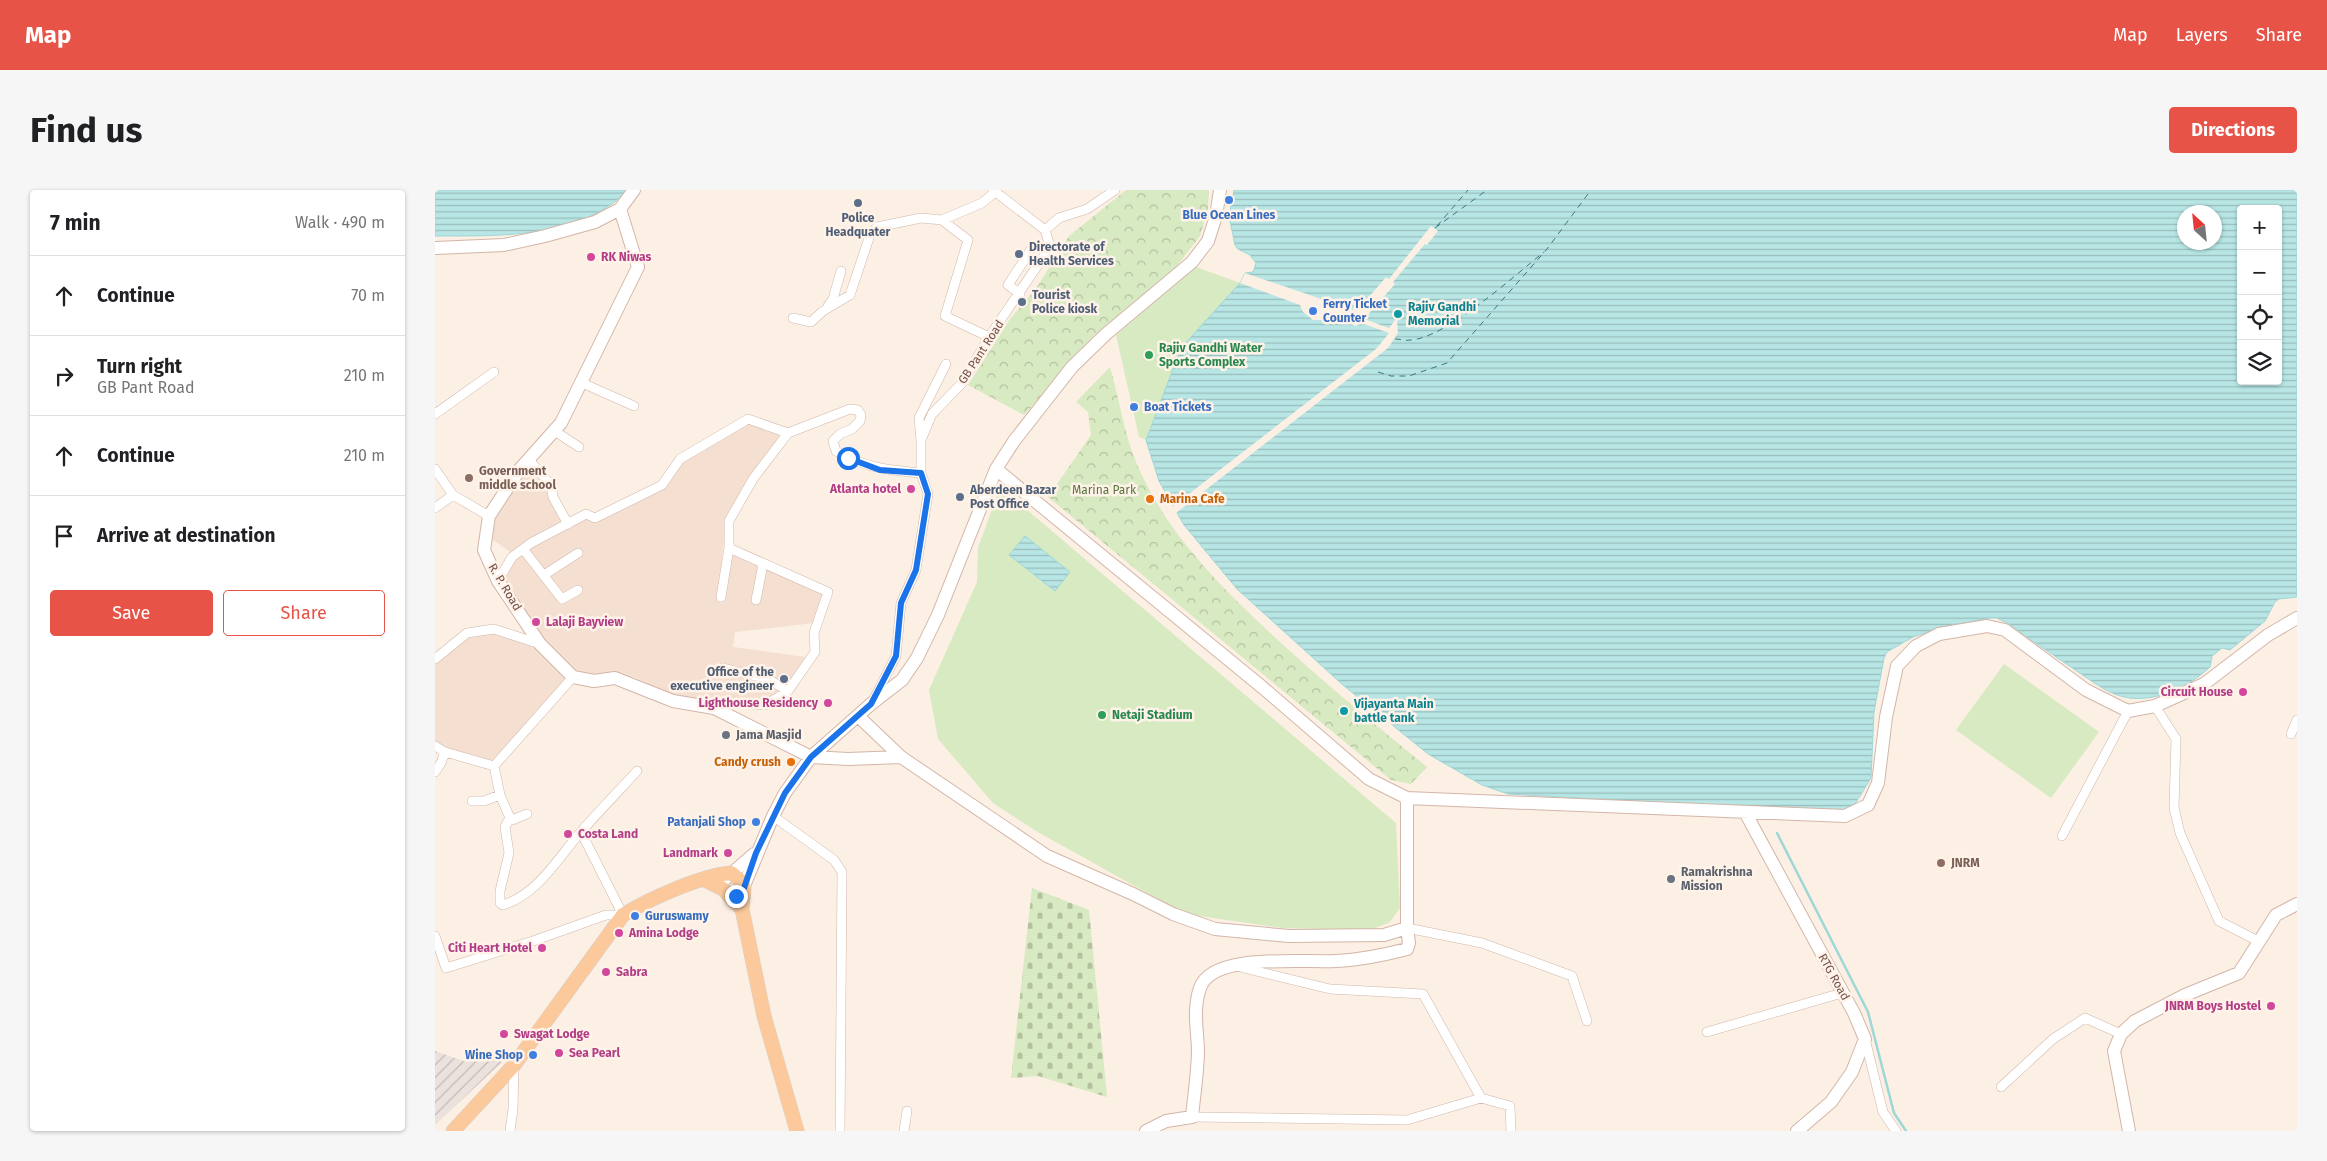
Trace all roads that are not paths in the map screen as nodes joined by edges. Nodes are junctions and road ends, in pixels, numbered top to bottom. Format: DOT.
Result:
graph roads {
  1 [pos="634,190"];
  2 [pos="1115,190"];
  3 [pos="1220,190"];
  4 [pos="994,191"];
  5 [pos="620,209"];
  6 [pos="943,220"];
  7 [pos="1045,230"];
  8 [pos="435,248"];
  9 [pos="1032,248"];
  10 [pos="841,271"];
  11 [pos="1020,294"];
  12 [pos="823,312"];
  13 [pos="793,318"];
  14 [pos="989,338"];
  15 [pos="946,364"];
  16 [pos="494,372"];
  17 [pos="580,382"];
  18 [pos="634,406"];
  19 [pos="435,414"];
  20 [pos="553,430"];
  21 [pos="788,433"];
  22 [pos="921,440"];
  23 [pos="579,447"];
  24 [pos="528,459"];
  25 [pos="435,469"];
  26 [pos="996,469"];
  27 [pos="921,473"];
  28 [pos="453,495"];
  29 [pos="435,508"];
  30 [pos="489,516"];
  31 [pos="567,524"];
  32 [pos="729,548"];
  33 [pos="523,549"];
  34 [pos="578,553"];
  35 [pos="763,564"];
  36 [pos="544,575"];
  37 [pos="498,581"];
  38 [pos="578,590"];
  39 [pos="721,598"];
  40 [pos="756,600"];
  41 [pos="2297,618"];
  42 [pos="540,644"];
  43 [pos="435,659"];
  44 [pos="723,668"];
  45 [pos="573,677"];
  46 [pos="788,691"];
  47 [pos="871,704"];
  48 [pos="2155,706"];
  49 [pos="714,708"];
  50 [pos="2128,711"];
  51 [pos="858,716"];
  52 [pos="2297,720"];
  53 [pos="2291,734"];
  54 [pos="435,746"];
  55 [pos="445,752"];
  56 [pos="811,757"];
  57 [pos="901,757"];
  58 [pos="494,766"];
  59 [pos="637,771"];
  60 [pos="435,772"];
  61 [pos="500,795"];
  62 [pos="1407,798"];
  63 [pos="473,801"];
  64 [pos="1745,812"];
  65 [pos="527,814"];
  66 [pos="773,816"];
  67 [pos="510,818"];
  68 [pos="581,832"];
  69 [pos="2062,836"];
  70 [pos="756,853"];
  71 [pos="731,873"];
  72 [pos="705,880"];
  73 [pos="744,888"];
  74 [pos="728,892"];
  75 [pos="2297,904"];
  76 [pos="741,909"];
  77 [pos="623,916"];
  78 [pos="1407,928"];
  79 [pos="435,936"];
  80 [pos="2258,941"];
  81 [pos="1232,965"];
  82 [pos="1842,993"];
  83 [pos="1587,1021"];
  84 [pos="1707,1032"];
  85 [pos="2121,1034"];
  86 [pos="1865,1039"];
  87 [pos="514,1066"];
  88 [pos="2001,1087"];
  89 [pos="1481,1098"];
  90 [pos="907,1111"];
  91 [pos="1193,1117"];
  92 [pos="453,1131"];
  93 [pos="511,1131"];
  94 [pos="797,1131"];
  95 [pos="840,1131"];
  96 [pos="904,1131"];
  97 [pos="1146,1131"];
  98 [pos="1511,1131"];
  99 [pos="1797,1131"];
  100 [pos="1896,1131"];
  101 [pos="2129,1131"];
  1 -- 5 [label="street"];
  2 -- 7 [label="street"];
  3 -- 26 [label="street"];
  4 -- 6 [label="street"];
  4 -- 7 [label="street"];
  5 -- 8 [label="street"];
  5 -- 17 [label="street, R. P. Road"];
  6 -- 12 [label="street"];
  6 -- 14 [label="street"];
  7 -- 11 [label="street, GB Pant Road"];
  9 -- 11 [label="street"];
  10 -- 12 [label="street"];
  11 -- 14 [label="street, GB Pant Road"];
  12 -- 13 [label="street"];
  14 -- 22 [label="street, GB Pant Road"];
  15 -- 22 [label="street"];
  16 -- 19 [label="street"];
  17 -- 18 [label="street"];
  17 -- 20 [label="street, R. P. Road"];
  20 -- 23 [label="street"];
  20 -- 24 [label="street, R. P. Road"];
  21 -- 27 [label="street"];
  21 -- 31 [label="street"];
  21 -- 32 [label="street"];
  22 -- 27 [label="street, GB Pant Road"];
  24 -- 30 [label="street, R. P. Road"];
  24 -- 31 [label="street"];
  25 -- 28 [label="street"];
  26 -- 47 [label="street"];
  26 -- 62 [label="street"];
  27 -- 47 [label="street, GB Pant Road"];
  28 -- 29 [label="street"];
  28 -- 30 [label="street"];
  30 -- 37 [label="street, R. P. Road"];
  31 -- 33 [label="street"];
  32 -- 35 [label="street"];
  32 -- 39 [label="street"];
  33 -- 36 [label="street"];
  33 -- 37 [label="street"];
  34 -- 36 [label="street"];
  35 -- 40 [label="street"];
  35 -- 46 [label="street"];
  36 -- 38 [label="street"];
  37 -- 42 [label="street, R. P. Road"];
  41 -- 48 [label="street"];
  42 -- 43 [label="street"];
  42 -- 45 [label="street, R. P. Road"];
  44 -- 46 [label="street"];
  45 -- 49 [label="street"];
  45 -- 58 [label="street"];
  46 -- 49 [label="street"];
  47 -- 51 [label="street"];
  48 -- 50 [label="street"];
  48 -- 80 [label="street"];
  49 -- 56 [label="street"];
  50 -- 64 [label="street"];
  50 -- 69 [label="street"];
  51 -- 56 [label="street"];
  51 -- 57 [label="street"];
  52 -- 53 [label="street"];
  54 -- 55 [label="street"];
  55 -- 58 [label="street"];
  55 -- 60 [label="street"];
  56 -- 57 [label="street"];
  56 -- 66 [label="street"];
  57 -- 78 [label="street"];
  58 -- 61 [label="street"];
  59 -- 68 [label="street"];
  61 -- 63 [label="street"];
  61 -- 67 [label="street"];
  62 -- 64 [label="street"];
  62 -- 78 [label="street"];
  64 -- 82 [label="street, RTG Road"];
  65 -- 67 [label="street"];
  66 -- 70 [label="street"];
  66 -- 95 [label="street"];
  67 -- 68 [label="street"];
  68 -- 77 [label="street"];
  70 -- 71 [label="street"];
  70 -- 73 [label="street"];
  71 -- 72 [label="main road"];
  71 -- 73 [label="main road"];
  71 -- 74 [label="street"];
  72 -- 74 [label="main road"];
  72 -- 77 [label="main road"];
  73 -- 74 [label="street"];
  73 -- 76 [label="main road"];
  74 -- 76 [label="main road"];
  75 -- 80 [label="street"];
  76 -- 94 [label="main road"];
  77 -- 79 [label="street"];
  77 -- 87 [label="main road"];
  78 -- 81 [label="street"];
  78 -- 83 [label="street"];
  80 -- 85 [label="street"];
  81 -- 89 [label="street"];
  81 -- 91 [label="street"];
  82 -- 84 [label="street"];
  82 -- 86 [label="street, RTG Road"];
  85 -- 88 [label="street"];
  85 -- 101 [label="street"];
  86 -- 99 [label="street"];
  86 -- 100 [label="street"];
  87 -- 92 [label="main road"];
  87 -- 93 [label="street"];
  89 -- 91 [label="street"];
  89 -- 98 [label="street"];
  90 -- 96 [label="street"];
  91 -- 97 [label="street"];
}
